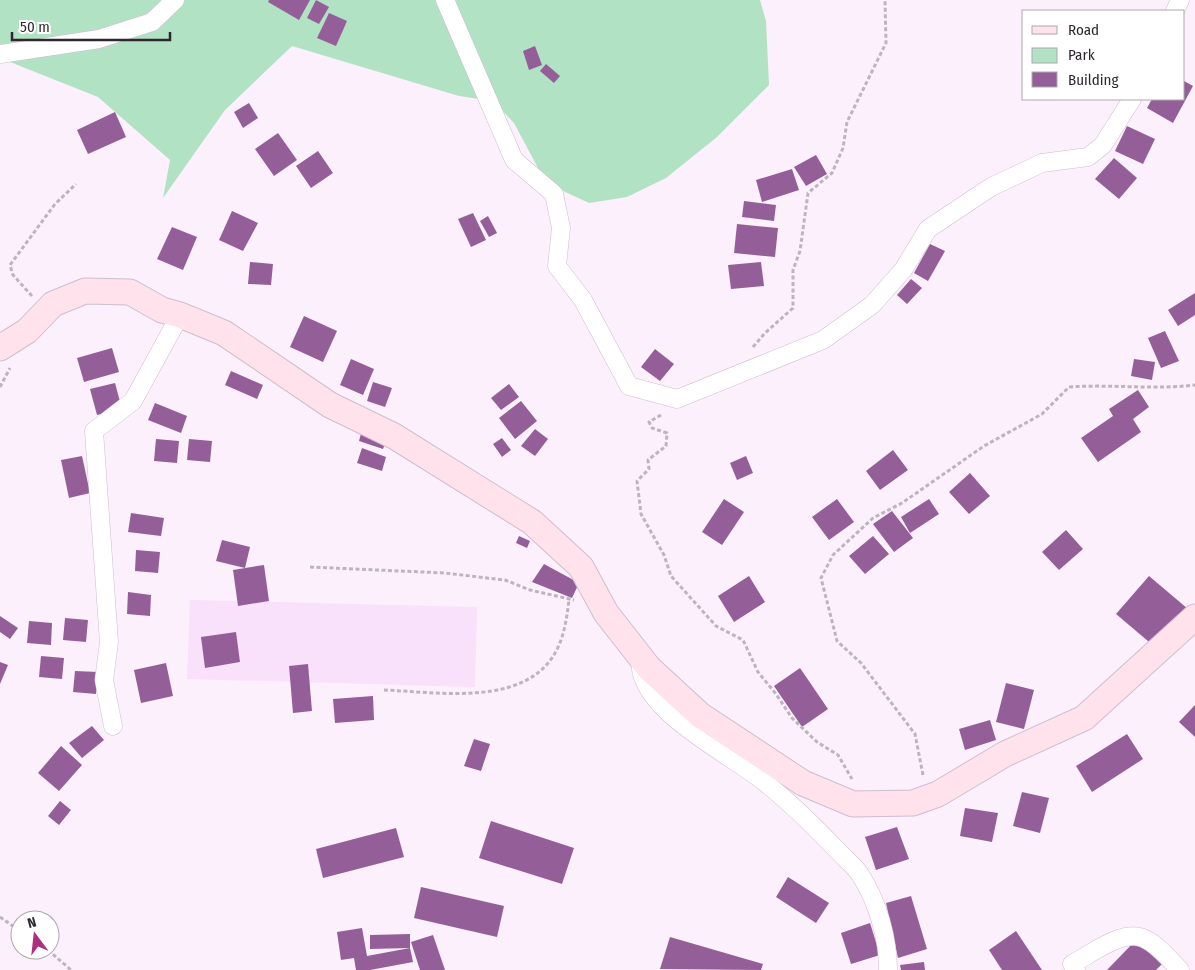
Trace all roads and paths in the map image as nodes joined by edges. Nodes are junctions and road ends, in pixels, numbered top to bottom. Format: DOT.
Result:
graph roads {
  1 [pos="175,0"];
  2 [pos="445,0"];
  3 [pos="885,0"];
  4 [pos="0,54"];
  5 [pos="1131,100"];
  6 [pos="76,184"];
  7 [pos="46,311"];
  8 [pos="180,314"];
  9 [pos="0,348"];
  10 [pos="748,352"];
  11 [pos="1195,385"];
  12 [pos="677,399"];
  13 [pos="310,567"];
  14 [pos="569,600"];
  15 [pos="606,613"];
  16 [pos="1195,617"];
  17 [pos="641,657"];
  18 [pos="384,690"];
  19 [pos="113,726"];
  20 [pos="925,785"];
  21 [pos="853,804"];
  22 [pos="60,960"];
  23 [pos="71,970"];
  24 [pos="888,970"];
  25 [pos="1076,970"];
  26 [pos="1180,970"];
  1 -- 4 [label="street"];
  2 -- 12 [label="street"];
  3 -- 10 [label="path"];
  5 -- 12 [label="street"];
  6 -- 7 [label="path"];
  7 -- 8 [label="street"];
  7 -- 9 [label="street"];
  8 -- 15 [label="street"];
  8 -- 19 [label="street"];
  11 -- 20 [label="path"];
  12 -- 21 [label="path"];
  13 -- 14 [label="path"];
  14 -- 15 [label="path"];
  14 -- 18 [label="path"];
  15 -- 17 [label="street"];
  16 -- 21 [label="street"];
  17 -- 21 [label="street"];
  17 -- 24 [label="street"];
  22 -- 23 [label="path"];
  25 -- 26 [label="street"];
}
